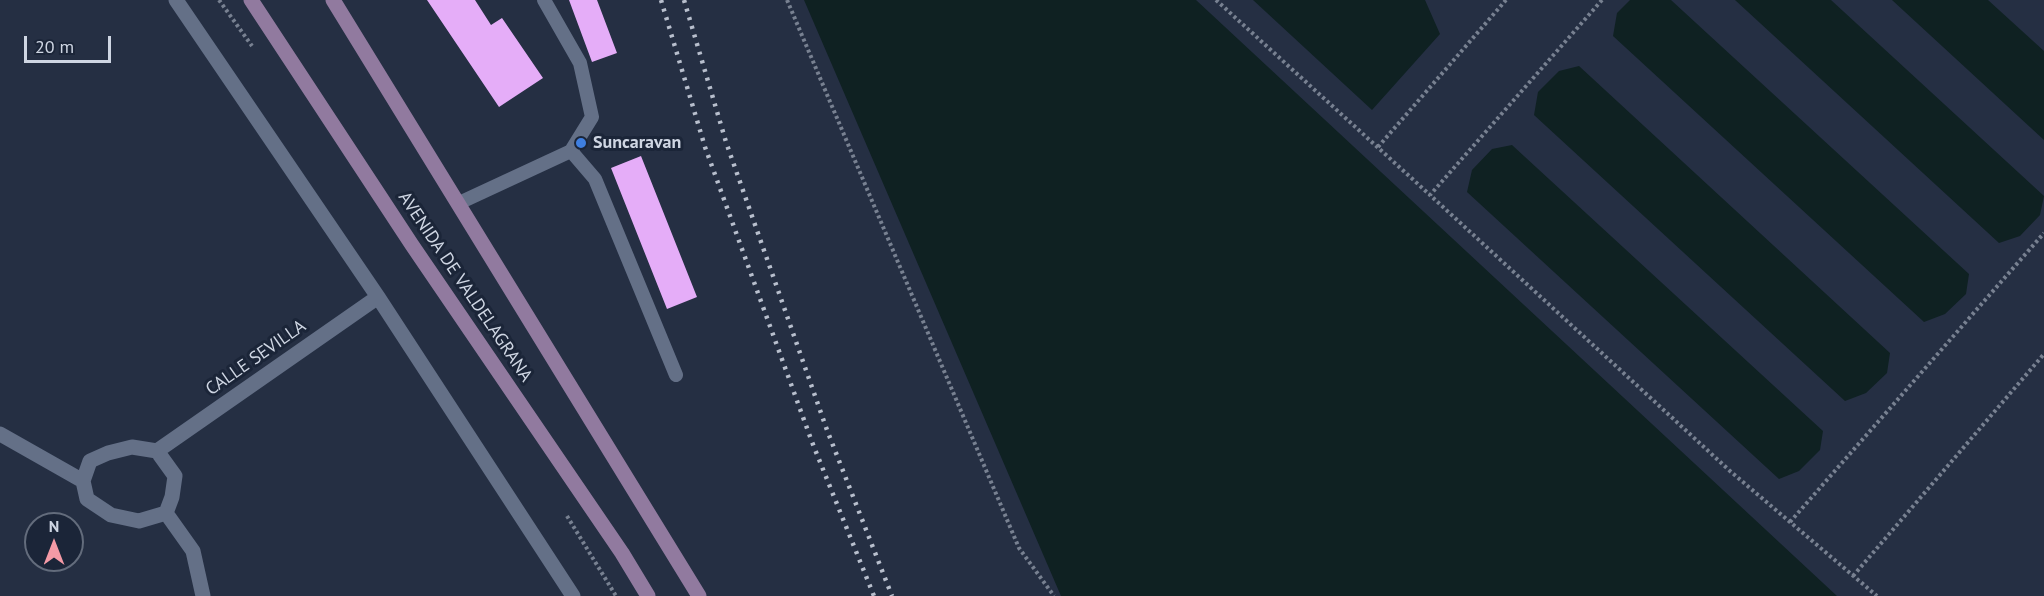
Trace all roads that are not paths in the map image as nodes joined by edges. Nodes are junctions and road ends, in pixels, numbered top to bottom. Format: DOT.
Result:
graph roads {
  1 [pos="176,0"];
  2 [pos="251,0"];
  3 [pos="333,0"];
  4 [pos="544,0"];
  5 [pos="572,151"];
  6 [pos="459,203"];
  7 [pos="378,297"];
  8 [pos="676,375"];
  9 [pos="0,434"];
  10 [pos="157,451"];
  11 [pos="83,481"];
  12 [pos="166,513"];
  13 [pos="203,596"];
  14 [pos="573,596"];
  15 [pos="648,596"];
  16 [pos="699,596"];
  1 -- 7 [label="street"];
  2 -- 15 [label="main road, AVENIDA DE VALDELAGRANA"];
  3 -- 6 [label="main road, AVENIDA DE VALDELAGRANA"];
  4 -- 5 [label="lane"];
  5 -- 6 [label="lane"];
  5 -- 8 [label="lane"];
  6 -- 16 [label="main road, AVENIDA DE VALDELAGRANA"];
  7 -- 10 [label="street, CALLE SEVILLA"];
  7 -- 14 [label="street"];
  9 -- 11 [label="street"];
  10 -- 11 [label="street"];
  10 -- 12 [label="street"];
  11 -- 12 [label="street"];
  12 -- 13 [label="street"];
}
